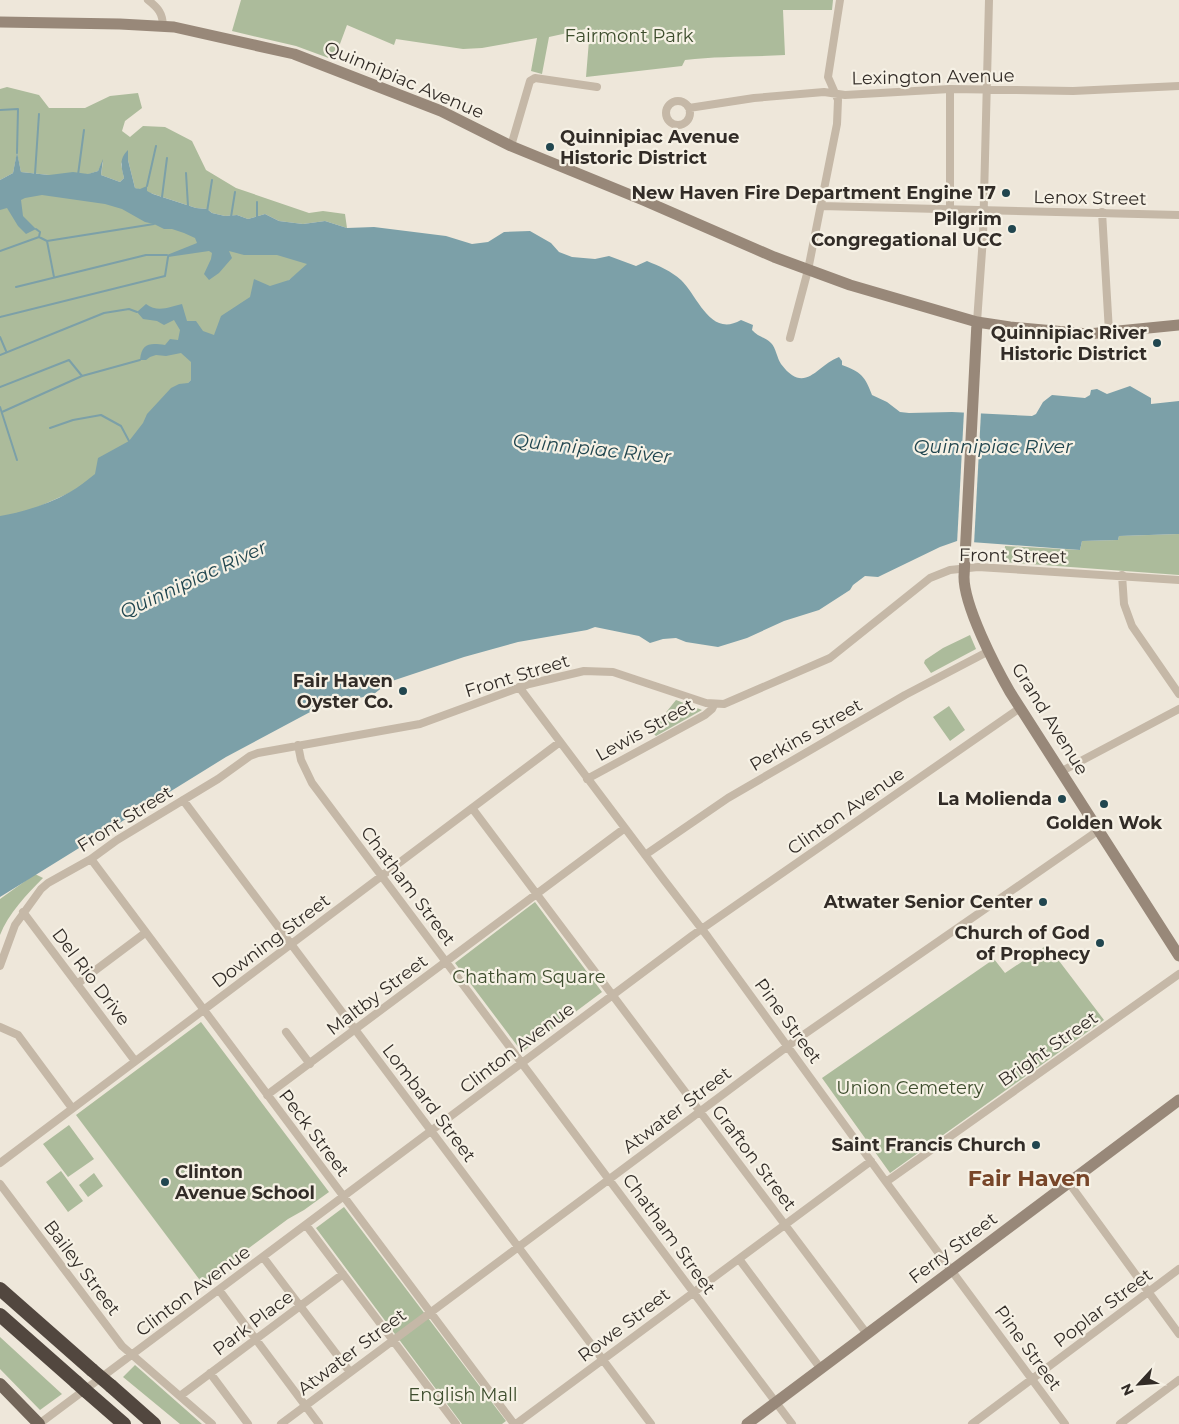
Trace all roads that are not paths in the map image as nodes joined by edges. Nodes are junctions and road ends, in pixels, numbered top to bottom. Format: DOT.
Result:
graph roads {
  1 [pos="148,0"];
  2 [pos="840,0"];
  3 [pos="989,0"];
  4 [pos="0,22"];
  5 [pos="163,26"];
  6 [pos="1179,86"];
  7 [pos="597,87"];
  8 [pos="950,89"];
  9 [pos="986,89"];
  10 [pos="835,93"];
  11 [pos="689,108"];
  12 [pos="511,146"];
  13 [pos="821,206"];
  14 [pos="950,208"];
  15 [pos="984,210"];
  16 [pos="1102,212"];
  17 [pos="1179,215"];
  18 [pos="808,272"];
  19 [pos="977,322"];
  20 [pos="1179,325"];
  21 [pos="1108,332"];
  22 [pos="790,338"];
  23 [pos="964,568"];
  24 [pos="1122,575"];
  25 [pos="1179,580"];
  26 [pos="989,651"];
  27 [pos="519,687"];
  28 [pos="1179,694"];
  29 [pos="714,705"];
  30 [pos="1020,708"];
  31 [pos="1179,709"];
  32 [pos="560,742"];
  33 [pos="298,745"];
  34 [pos="1062,771"];
  35 [pos="588,779"];
  36 [pos="183,800"];
  37 [pos="472,808"];
  38 [pos="625,828"];
  39 [pos="1099,830"];
  40 [pos="645,855"];
  41 [pos="91,859"];
  42 [pos="382,875"];
  43 [pos="537,894"];
  44 [pos="23,912"];
  45 [pos="702,930"];
  46 [pos="145,933"];
  47 [pos="291,944"];
  48 [pos="1179,956"];
  49 [pos="447,962"];
  50 [pos="0,966"];
  51 [pos="1179,974"];
  52 [pos="77,984"];
  53 [pos="613,995"];
  54 [pos="204,1011"];
  55 [pos="0,1027"];
  56 [pos="355,1030"];
  57 [pos="286,1032"];
  58 [pos="788,1046"];
  59 [pos="135,1061"];
  60 [pos="522,1063"];
  61 [pos="310,1064"];
  62 [pos="267,1095"];
  63 [pos="1179,1100"];
  64 [pos="72,1108"];
  65 [pos="700,1112"];
  66 [pos="431,1131"];
  67 [pos="871,1161"];
  68 [pos="0,1163"];
  69 [pos="609,1179"];
  70 [pos="886,1182"];
  71 [pos="0,1184"];
  72 [pos="1069,1184"];
  73 [pos="343,1197"];
  74 [pos="306,1225"];
  75 [pos="785,1225"];
  76 [pos="518,1247"];
  77 [pos="263,1257"];
  78 [pos="739,1259"];
  79 [pos="1179,1269"];
  80 [pos="952,1270"];
  81 [pos="343,1274"];
  82 [pos="0,1289"];
  83 [pos="219,1290"];
  84 [pos="1148,1292"];
  85 [pos="693,1293"];
  86 [pos="300,1307"];
  87 [pos="430,1313"];
  88 [pos="0,1315"];
  89 [pos="867,1334"];
  90 [pos="1179,1334"];
  91 [pos="256,1340"];
  92 [pos="393,1341"];
  93 [pos="132,1355"];
  94 [pos="603,1360"];
  95 [pos="821,1369"];
  96 [pos="350,1372"];
  97 [pos="210,1374"];
  98 [pos="1032,1380"];
  99 [pos="1179,1380"];
  100 [pos="0,1384"];
  101 [pos="86,1393"];
  102 [pos="180,1396"];
  103 [pos="776,1403"];
  104 [pos="305,1406"];
  105 [pos="39,1424"];
  106 [pos="109,1424"];
  107 [pos="124,1424"];
  108 [pos="154,1424"];
  109 [pos="212,1424"];
  110 [pos="248,1424"];
  111 [pos="280,1424"];
  112 [pos="319,1424"];
  113 [pos="456,1424"];
  114 [pos="515,1424"];
  115 [pos="651,1424"];
  116 [pos="747,1424"];
  117 [pos="792,1424"];
  118 [pos="972,1424"];
  119 [pos="1065,1424"];
  120 [pos="1120,1424"];
  1 -- 5 [label="street"];
  2 -- 10 [label="street"];
  3 -- 9 [label="street"];
  4 -- 5 [label="main road, Quinnipiac Avenue"];
  5 -- 12 [label="main road, Quinnipiac Avenue"];
  6 -- 9 [label="street, Lexington Avenue"];
  7 -- 12 [label="street"];
  8 -- 9 [label="street, Lexington Avenue"];
  8 -- 10 [label="street, Lexington Avenue"];
  8 -- 14 [label="street"];
  9 -- 15 [label="street"];
  10 -- 11 [label="street, Lexington Avenue"];
  10 -- 13 [label="street"];
  12 -- 18 [label="main road, Quinnipiac Avenue"];
  13 -- 14 [label="street, Lenox Street"];
  13 -- 18 [label="street"];
  14 -- 15 [label="street, Lenox Street"];
  15 -- 16 [label="street, Lenox Street"];
  15 -- 19 [label="street"];
  16 -- 17 [label="street, Lenox Street"];
  16 -- 21 [label="street"];
  18 -- 19 [label="main road, Quinnipiac Avenue"];
  18 -- 22 [label="street"];
  19 -- 21 [label="main road, Quinnipiac Avenue"];
  19 -- 23 [label="main road, Grand Avenue"];
  20 -- 21 [label="main road, Quinnipiac Avenue"];
  23 -- 24 [label="street, Front Street"];
  23 -- 26 [label="main road, Grand Avenue"];
  23 -- 29 [label="street, Front Street"];
  24 -- 25 [label="street, Front Street"];
  24 -- 28 [label="street"];
  26 -- 30 [label="main road, Grand Avenue"];
  26 -- 40 [label="street, Perkins Street"];
  27 -- 29 [label="street, Front Street"];
  27 -- 32 [label="street, Pine Street"];
  27 -- 33 [label="street, Front Street"];
  29 -- 35 [label="street, Lewis Street"];
  30 -- 34 [label="main road, Grand Avenue"];
  30 -- 45 [label="street, Clinton Avenue"];
  31 -- 34 [label="street"];
  32 -- 35 [label="street, Pine Street"];
  32 -- 37 [label="street, Downing Street"];
  33 -- 36 [label="street, Front Street"];
  33 -- 42 [label="street, Chatham Street"];
  34 -- 39 [label="main road, Grand Avenue"];
  35 -- 38 [label="street, Pine Street"];
  36 -- 41 [label="street, Front Street"];
  36 -- 47 [label="street, Lombard Street"];
  37 -- 42 [label="street, Downing Street"];
  37 -- 43 [label="street, Grafton Street"];
  38 -- 40 [label="street, Pine Street"];
  38 -- 43 [label="street, Maltby Street"];
  39 -- 48 [label="main road, Grand Avenue"];
  39 -- 58 [label="street, Atwater Street"];
  40 -- 45 [label="street, Pine Street"];
  41 -- 44 [label="street, Front Street"];
  41 -- 46 [label="street, Peck Street"];
  42 -- 47 [label="street, Downing Street"];
  42 -- 49 [label="street, Chatham Street"];
  43 -- 49 [label="street, Maltby Street"];
  43 -- 53 [label="street, Grafton Street"];
  44 -- 50 [label="street, Front Street"];
  44 -- 52 [label="street, Del Rio Drive"];
  45 -- 53 [label="street, Clinton Avenue"];
  45 -- 58 [label="street, Pine Street"];
  46 -- 52 [label="street"];
  46 -- 54 [label="street, Peck Street"];
  47 -- 54 [label="street, Downing Street"];
  47 -- 56 [label="street, Lombard Street"];
  49 -- 56 [label="street, Maltby Street"];
  49 -- 60 [label="street, Chatham Street"];
  51 -- 70 [label="street, Bright Street"];
  52 -- 59 [label="street, Del Rio Drive"];
  53 -- 60 [label="street, Clinton Avenue"];
  53 -- 65 [label="street, Grafton Street"];
  54 -- 59 [label="street, Downing Street"];
  54 -- 62 [label="street, Peck Street"];
  55 -- 64 [label="street"];
  56 -- 61 [label="street, Maltby Street"];
  56 -- 66 [label="street, Lombard Street"];
  57 -- 61 [label="street"];
  58 -- 65 [label="street, Atwater Street"];
  58 -- 67 [label="street, Pine Street"];
  59 -- 64 [label="street, Downing Street"];
  60 -- 66 [label="street, Clinton Avenue"];
  60 -- 69 [label="street, Chatham Street"];
  61 -- 62 [label="street, Maltby Street"];
  62 -- 73 [label="street, Peck Street"];
  63 -- 72 [label="main road, Ferry Street"];
  64 -- 68 [label="street, Downing Street"];
  65 -- 69 [label="street, Atwater Street"];
  65 -- 75 [label="street, Grafton Street"];
  66 -- 73 [label="street, Clinton Avenue"];
  66 -- 76 [label="street, Lombard Street"];
  67 -- 70 [label="street, Pine Street"];
  67 -- 75 [label="street, Rowe Street"];
  69 -- 76 [label="street, Atwater Street"];
  69 -- 85 [label="street, Chatham Street"];
  70 -- 80 [label="street, Pine Street"];
  71 -- 93 [label="street, Bailey Street"];
  72 -- 80 [label="main road, Ferry Street"];
  72 -- 84 [label="street"];
  73 -- 74 [label="street, Clinton Avenue"];
  73 -- 87 [label="street, Peck Street"];
  74 -- 77 [label="street, Clinton Avenue"];
  74 -- 81 [label="street"];
  75 -- 78 [label="street, Rowe Street"];
  75 -- 89 [label="street, Grafton Street"];
  76 -- 87 [label="street, Atwater Street"];
  76 -- 94 [label="street, Lombard Street"];
  77 -- 83 [label="street, Clinton Avenue"];
  77 -- 86 [label="street"];
  78 -- 85 [label="street, Rowe Street"];
  78 -- 95 [label="street"];
  79 -- 84 [label="street, Poplar Street"];
  80 -- 89 [label="main road, Ferry Street"];
  80 -- 98 [label="street, Pine Street"];
  81 -- 86 [label="street, Park Place"];
  81 -- 92 [label="street"];
  82 -- 108 [label="highway, bridge"];
  83 -- 91 [label="street"];
  83 -- 93 [label="street, Clinton Avenue"];
  84 -- 90 [label="street"];
  84 -- 98 [label="street, Poplar Street"];
  85 -- 94 [label="street, Rowe Street"];
  85 -- 103 [label="street, Chatham Street"];
  86 -- 91 [label="street, Park Place"];
  86 -- 96 [label="street"];
  87 -- 92 [label="street, Atwater Street"];
  87 -- 114 [label="street, Peck Street"];
  88 -- 101 [label="highway"];
  89 -- 95 [label="main road, Ferry Street"];
  91 -- 97 [label="street, Park Place"];
  91 -- 104 [label="street"];
  92 -- 96 [label="street, Atwater Street"];
  92 -- 113 [label="street"];
  93 -- 102 [label="street, Bailey Street"];
  93 -- 105 [label="street, Clinton Avenue"];
  94 -- 114 [label="street, Rowe Street"];
  94 -- 115 [label="street, Lombard Street"];
  95 -- 103 [label="main road, Ferry Street"];
  96 -- 104 [label="street, Atwater Street"];
  97 -- 102 [label="street, Park Place"];
  97 -- 110 [label="street"];
  98 -- 118 [label="street, Poplar Street"];
  98 -- 119 [label="street, Pine Street"];
  99 -- 120 [label="street"];
  100 -- 105 [label="main road"];
  101 -- 106 [label="highway"];
  101 -- 107 [label="highway"];
  102 -- 109 [label="street, Bailey Street"];
  103 -- 116 [label="main road, Ferry Street"];
  103 -- 117 [label="street, Chatham Street"];
  104 -- 111 [label="street, Atwater Street"];
  104 -- 112 [label="street"];
}
